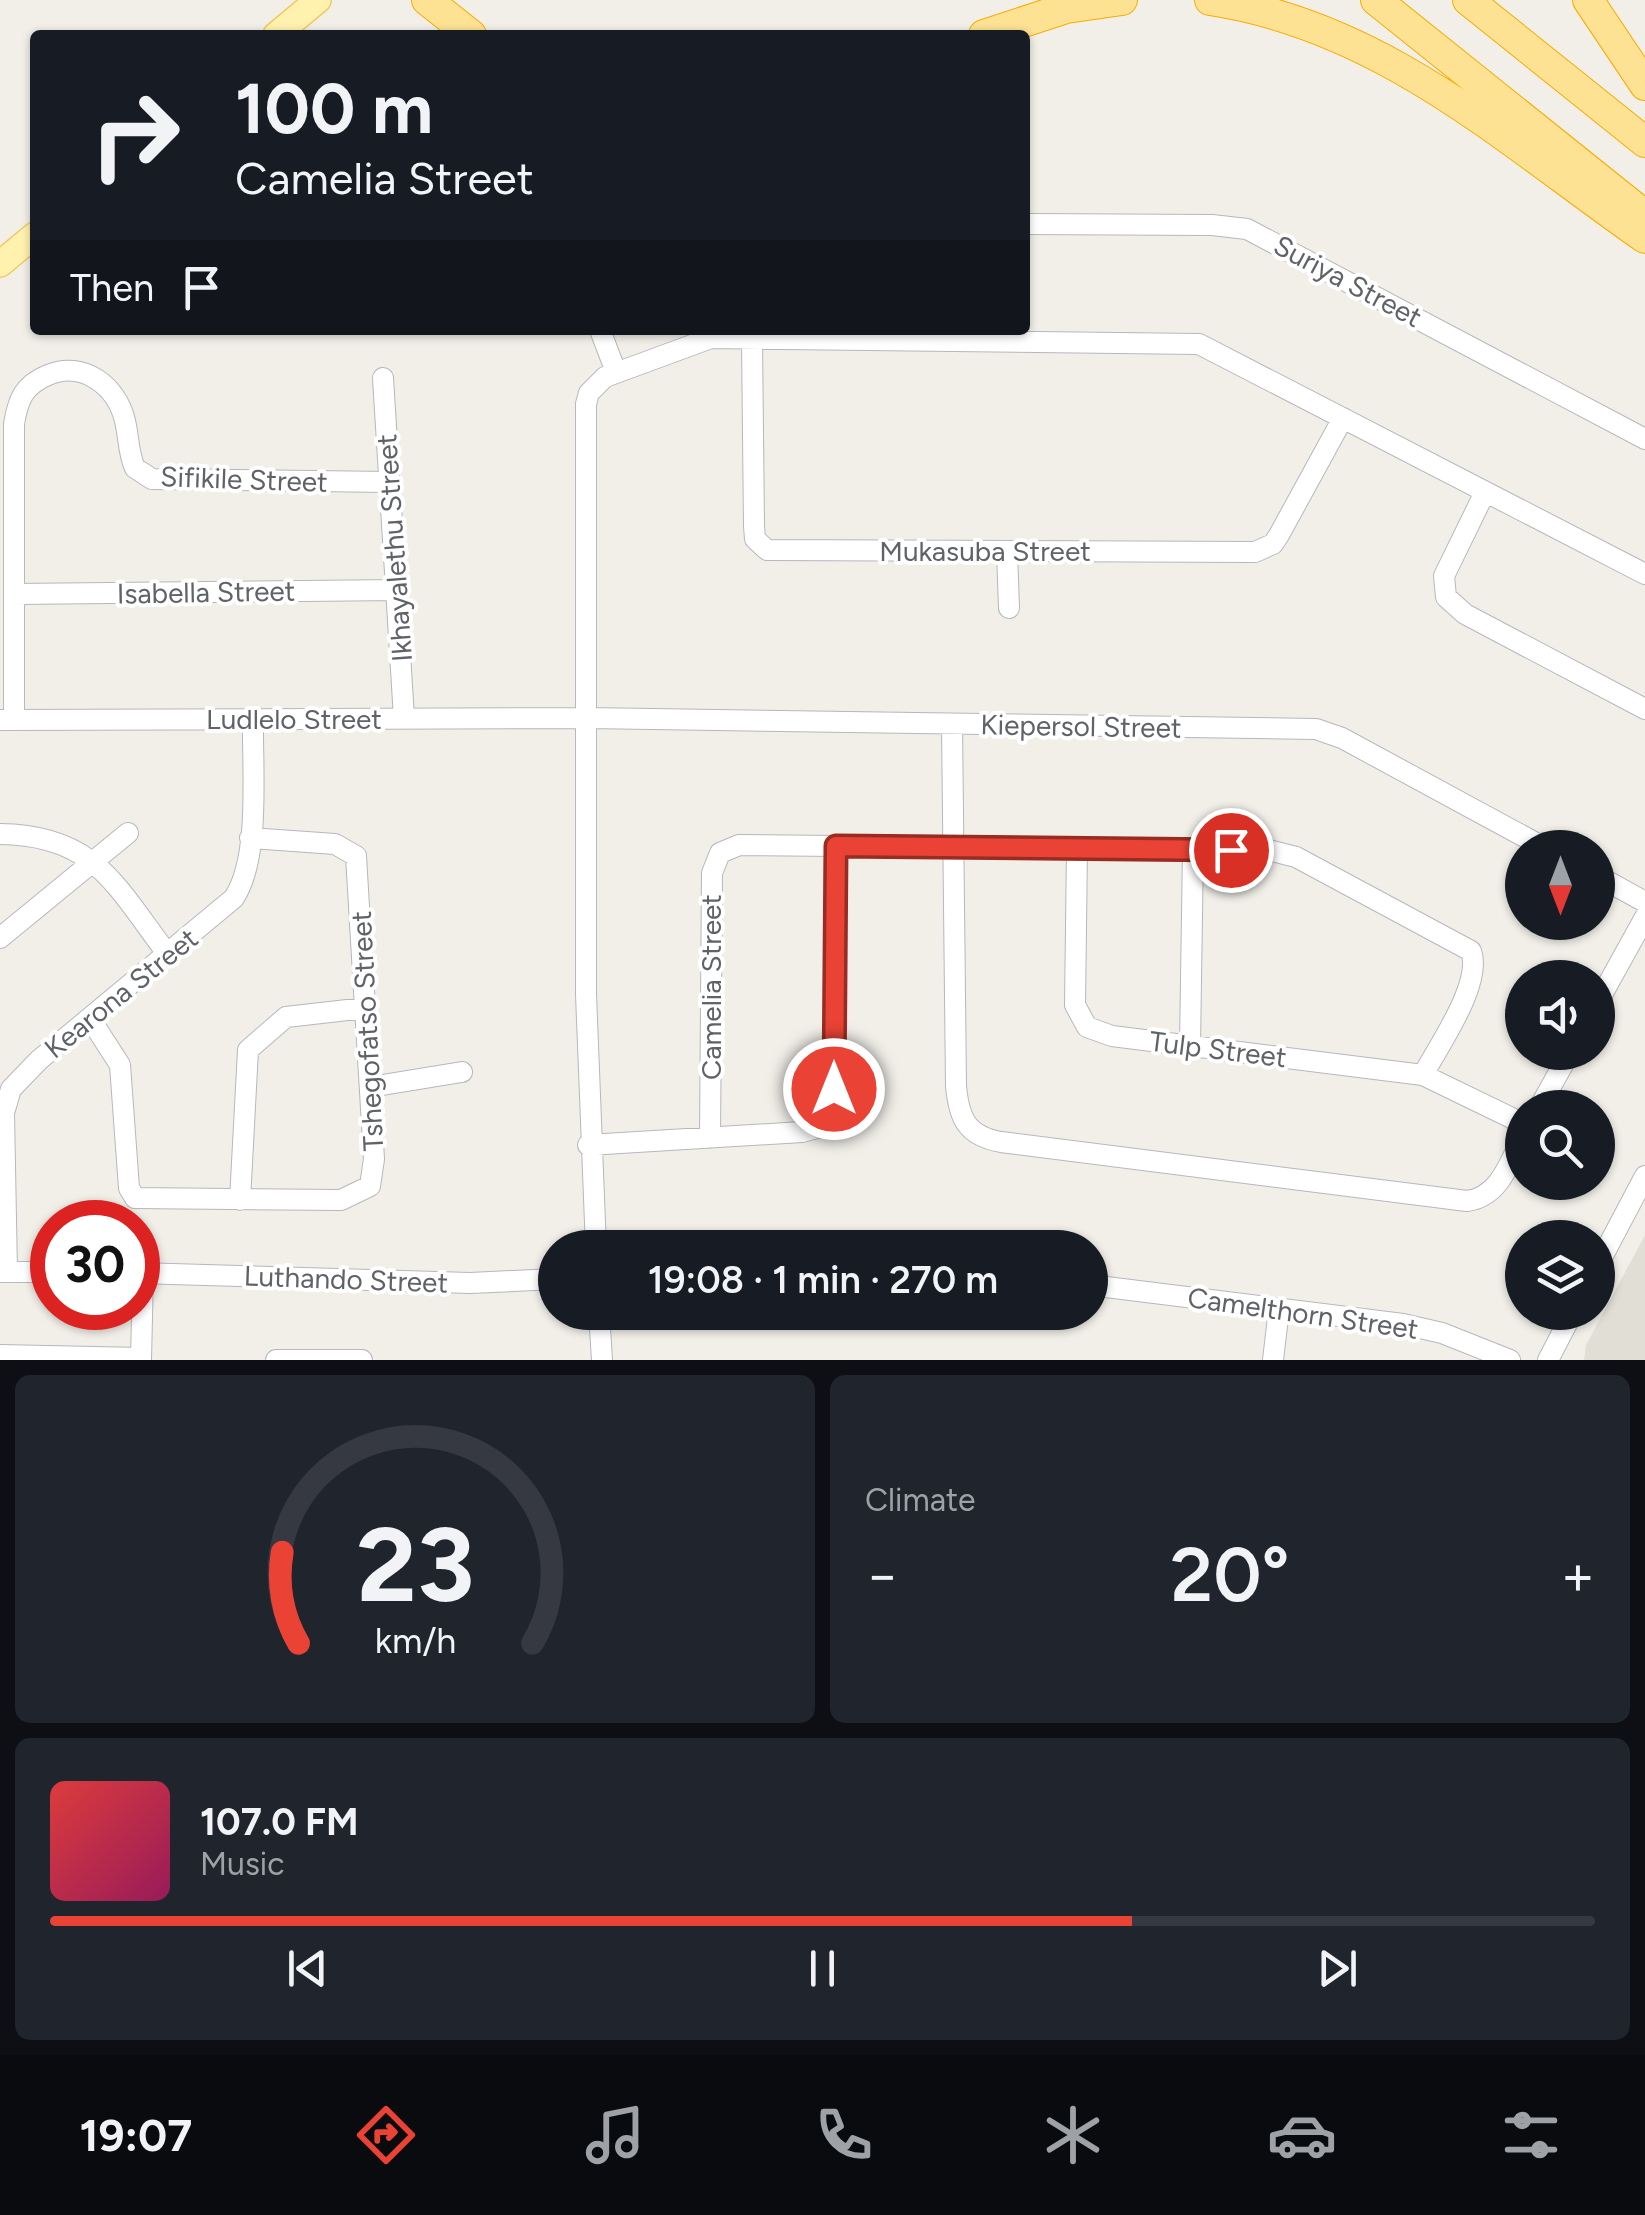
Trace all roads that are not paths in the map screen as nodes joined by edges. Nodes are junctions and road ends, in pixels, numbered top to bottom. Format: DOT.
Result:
graph roads {
  1 [pos="318,0"];
  2 [pos="426,0"];
  3 [pos="1122,0"];
  4 [pos="1210,0"];
  5 [pos="1376,0"];
  6 [pos="1468,0"];
  7 [pos="1588,0"];
  8 [pos="301,26"];
  9 [pos="465,30"];
  10 [pos="999,30"];
  11 [pos="1645,85"];
  12 [pos="1645,142"];
  13 [pos="1645,216"];
  14 [pos="1030,224"];
  15 [pos="1645,238"];
  16 [pos="30,239"];
  17 [pos="0,264"];
  18 [pos="602,335"];
  19 [pos="848,335"];
  20 [pos="752,340"];
  21 [pos="616,372"];
  22 [pos="383,378"];
  23 [pos="1342,418"];
  24 [pos="1645,439"];
  25 [pos="388,482"];
  26 [pos="1485,492"];
  27 [pos="1007,551"];
  28 [pos="1645,574"];
  29 [pos="398,590"];
  30 [pos="14,594"];
  31 [pos="1009,608"];
  32 [pos="1645,709"];
  33 [pos="253,718"];
  34 [pos="404,718"];
  35 [pos="588,718"];
  36 [pos="7,720"];
  37 [pos="952,724"];
  38 [pos="1512,830"];
  39 [pos="128,833"];
  40 [pos="0,834"];
  41 [pos="250,838"];
  42 [pos="836,846"];
  43 [pos="952,846"];
  44 [pos="1077,848"];
  45 [pos="1194,850"];
  46 [pos="96,862"];
  47 [pos="1615,885"];
  48 [pos="1645,902"];
  49 [pos="1645,916"];
  50 [pos="0,938"];
  51 [pos="170,956"];
  52 [pos="1615,971"];
  53 [pos="365,1008"];
  54 [pos="91,1020"];
  55 [pos="1190,1046"];
  56 [pos="462,1072"];
  57 [pos="1423,1075"];
  58 [pos="370,1087"];
  59 [pos="1505,1116"];
  60 [pos="710,1138"];
  61 [pos="588,1145"];
  62 [pos="1505,1171"];
  63 [pos="1645,1176"];
  64 [pos="2,1199"];
  65 [pos="240,1200"];
  66 [pos="595,1230"];
  67 [pos="1615,1233"];
  68 [pos="4,1272"];
  69 [pos="30,1272"];
  70 [pos="160,1274"];
  71 [pos="538,1280"];
  72 [pos="1108,1288"];
  73 [pos="1279,1308"];
  74 [pos="141,1330"];
  75 [pos="600,1330"];
  76 [pos="1564,1330"];
  77 [pos="0,1355"];
  78 [pos="26,1358"];
  79 [pos="141,1359"];
  80 [pos="276,1360"];
  81 [pos="362,1360"];
  82 [pos="602,1360"];
  83 [pos="1273,1360"];
  84 [pos="1510,1360"];
  85 [pos="1548,1360"];
  1 -- 8 [label="main road"];
  2 -- 9 [label="highway"];
  3 -- 10 [label="highway"];
  4 -- 15 [label="highway"];
  5 -- 13 [label="highway"];
  6 -- 12 [label="highway"];
  7 -- 11 [label="highway"];
  14 -- 24 [label="street, Suriya Street"];
  16 -- 17 [label="main road"];
  18 -- 21 [label="street"];
  19 -- 20 [label="street"];
  19 -- 23 [label="street"];
  20 -- 21 [label="street"];
  20 -- 27 [label="street, Mukasuba Street"];
  21 -- 35 [label="street"];
  22 -- 25 [label="street, Ikhayalethu Street"];
  23 -- 26 [label="street"];
  23 -- 27 [label="street, Mukasuba Street"];
  25 -- 29 [label="street, Ikhayalethu Street"];
  25 -- 30 [label="street, Sifikile Street"];
  26 -- 28 [label="street"];
  26 -- 32 [label="street"];
  27 -- 31 [label="street"];
  29 -- 30 [label="street, Isabella Street"];
  29 -- 34 [label="street, Ikhayalethu Street"];
  30 -- 36 [label="street, Sifikile Street"];
  33 -- 34 [label="street, Ludlelo Street"];
  33 -- 36 [label="street, Ludlelo Street"];
  33 -- 41 [label="street, Kearona Street"];
  34 -- 35 [label="street, Ludlelo Street"];
  35 -- 37 [label="street, Kiepersol Street"];
  35 -- 61 [label="street"];
  37 -- 38 [label="street, Kiepersol Street"];
  37 -- 43 [label="street"];
  39 -- 46 [label="street"];
  40 -- 46 [label="street"];
  41 -- 51 [label="street, Kearona Street"];
  41 -- 53 [label="street, Tshegofatso Street"];
  42 -- 43 [label="street, Camelia Street"];
  42 -- 60 [label="street"];
  42 -- 60 [label="street, Camelia Street"];
  43 -- 44 [label="street, Camelia Street"];
  43 -- 62 [label="street"];
  44 -- 45 [label="street, Camelia Street"];
  44 -- 55 [label="street, Tulp Street"];
  45 -- 55 [label="street"];
  45 -- 57 [label="street, Camelia Street"];
  46 -- 50 [label="street"];
  46 -- 51 [label="street"];
  47 -- 48 [label="street"];
  49 -- 52 [label="street"];
  51 -- 54 [label="street, Kearona Street"];
  53 -- 58 [label="street, Tshegofatso Street"];
  53 -- 65 [label="street"];
  54 -- 64 [label="street, Kearona Street"];
  54 -- 65 [label="street, Tshegofatso Street"];
  55 -- 57 [label="street, Tulp Street"];
  56 -- 58 [label="street"];
  57 -- 59 [label="street, Tulp Street"];
  58 -- 65 [label="street, Tshegofatso Street"];
  60 -- 61 [label="street"];
  61 -- 66 [label="street"];
  63 -- 67 [label="street"];
  64 -- 68 [label="street, Kearona Street"];
  68 -- 69 [label="street"];
  70 -- 71 [label="street, Luthando Street"];
  72 -- 73 [label="street, Camelthorn Street"];
  73 -- 83 [label="street"];
  73 -- 84 [label="street, Camelthorn Street"];
  74 -- 79 [label="street"];
  75 -- 82 [label="street"];
  76 -- 85 [label="street"];
  77 -- 78 [label="street"];
  78 -- 79 [label="street"];
  80 -- 81 [label="street"];
}
